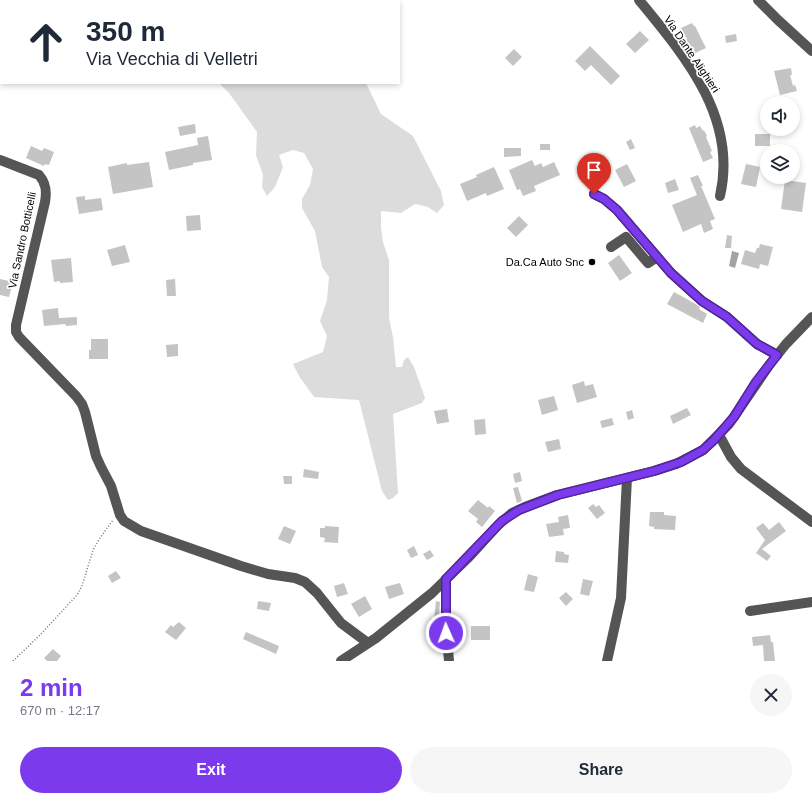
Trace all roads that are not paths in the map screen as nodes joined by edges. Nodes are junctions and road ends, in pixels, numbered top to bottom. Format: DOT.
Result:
graph roads {
  1 [pos="639,0"];
  2 [pos="758,0"];
  3 [pos="812,50"];
  4 [pos="0,160"];
  5 [pos="594,194"];
  6 [pos="720,196"];
  7 [pos="611,247"];
  8 [pos="657,257"];
  9 [pos="812,317"];
  10 [pos="777,355"];
  11 [pos="718,435"];
  12 [pos="627,478"];
  13 [pos="812,522"];
  14 [pos="446,579"];
  15 [pos="812,602"];
  16 [pos="750,611"];
  17 [pos="368,643"];
  18 [pos="341,661"];
  19 [pos="449,661"];
  20 [pos="608,661"];
  1 -- 6 [label="street, Via Dante Alighieri"];
  2 -- 3 [label="street"];
  4 -- 17 [label="street, Via Sandro Botticelli"];
  5 -- 8 [label="street"];
  7 -- 8 [label="street"];
  8 -- 10 [label="street"];
  9 -- 10 [label="street"];
  10 -- 11 [label="street"];
  11 -- 12 [label="street"];
  11 -- 13 [label="street"];
  12 -- 14 [label="street"];
  12 -- 20 [label="street"];
  14 -- 17 [label="street"];
  14 -- 19 [label="street"];
  15 -- 16 [label="street"];
  17 -- 18 [label="street"];
}
